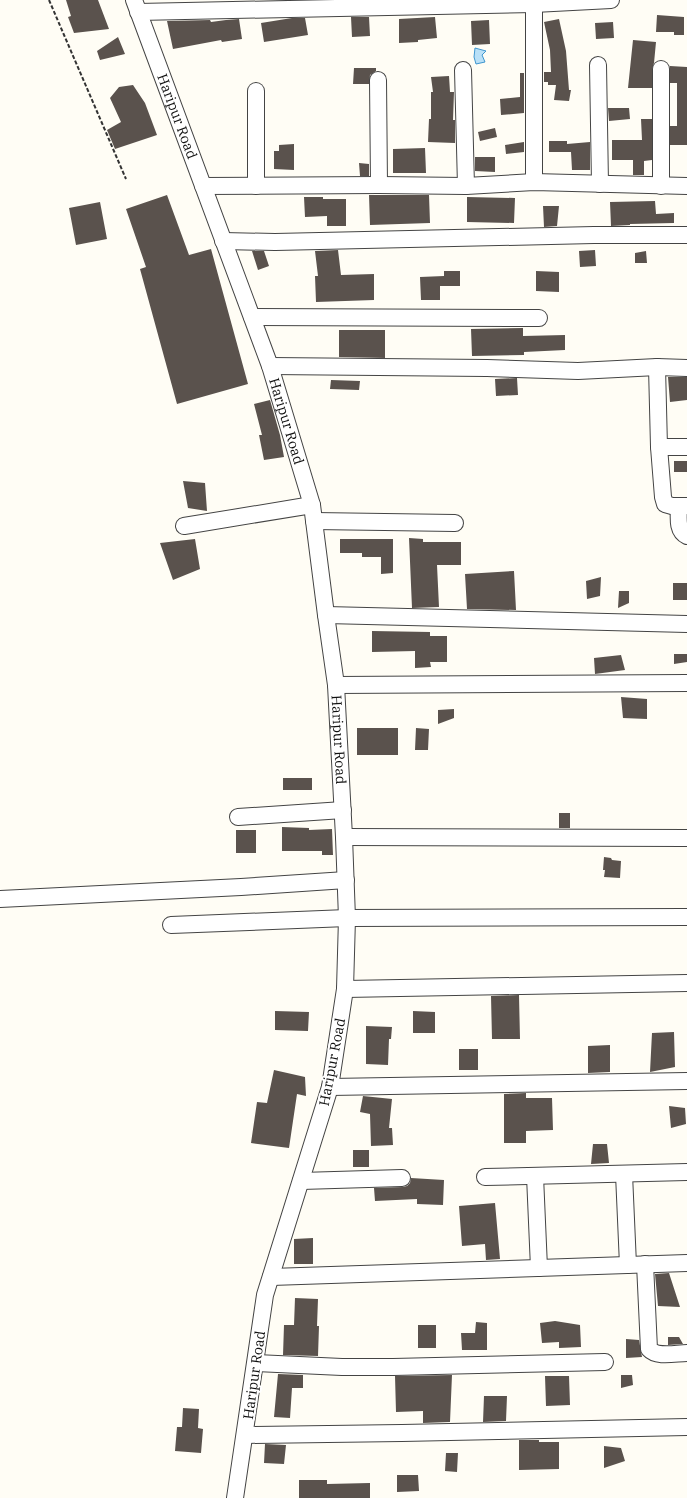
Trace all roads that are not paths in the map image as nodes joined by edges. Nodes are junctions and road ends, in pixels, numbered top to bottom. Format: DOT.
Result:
graph roads {
  1 [pos="611,0"];
  2 [pos="369,3"];
  3 [pos="534,4"];
  4 [pos="136,6"];
  5 [pos="598,65"];
  6 [pos="660,69"];
  7 [pos="463,70"];
  8 [pos="378,80"];
  9 [pos="256,91"];
  10 [pos="534,182"];
  11 [pos="600,184"];
  12 [pos="379,185"];
  13 [pos="203,186"];
  14 [pos="256,186"];
  15 [pos="466,186"];
  16 [pos="661,186"];
  17 [pos="687,186"];
  18 [pos="687,235"];
  19 [pos="223,242"];
  20 [pos="252,318"];
  21 [pos="539,318"];
  22 [pos="270,366"];
  23 [pos="657,367"];
  24 [pos="687,368"];
  25 [pos="658,447"];
  26 [pos="687,447"];
  27 [pos="312,504"];
  28 [pos="683,506"];
  29 [pos="314,522"];
  30 [pos="455,523"];
  31 [pos="184,526"];
  32 [pos="687,536"];
  33 [pos="326,615"];
  34 [pos="687,624"];
  35 [pos="687,683"];
  36 [pos="336,684"];
  37 [pos="343,810"];
  38 [pos="238,817"];
  39 [pos="344,837"];
  40 [pos="687,838"];
  41 [pos="346,880"];
  42 [pos="0,899"];
  43 [pos="687,917"];
  44 [pos="347,918"];
  45 [pos="171,925"];
  46 [pos="687,983"];
  47 [pos="345,989"];
  48 [pos="687,1080"];
  49 [pos="330,1087"];
  50 [pos="687,1172"];
  51 [pos="624,1174"];
  52 [pos="535,1176"];
  53 [pos="485,1177"];
  54 [pos="402,1178"];
  55 [pos="301,1181"];
  56 [pos="687,1263"];
  57 [pos="645,1264"];
  58 [pos="628,1265"];
  59 [pos="539,1268"];
  60 [pos="271,1276"];
  61 [pos="687,1353"];
  62 [pos="605,1362"];
  63 [pos="256,1363"];
  64 [pos="687,1427"];
  65 [pos="245,1435"];
  66 [pos="235,1498"];
  1 -- 3 [label="street"];
  2 -- 3 [label="street"];
  2 -- 4 [label="street"];
  3 -- 10 [label="street"];
  4 -- 13 [label="street, Haripur Road"];
  5 -- 11 [label="street"];
  6 -- 16 [label="street"];
  7 -- 15 [label="street"];
  8 -- 12 [label="street"];
  9 -- 14 [label="street"];
  10 -- 11 [label="street"];
  10 -- 15 [label="street"];
  11 -- 16 [label="street"];
  12 -- 14 [label="street"];
  12 -- 15 [label="street"];
  13 -- 14 [label="street"];
  13 -- 19 [label="street, Haripur Road"];
  16 -- 17 [label="street"];
  18 -- 19 [label="street"];
  19 -- 20 [label="street, Haripur Road"];
  20 -- 21 [label="street"];
  20 -- 22 [label="street, Haripur Road"];
  22 -- 23 [label="street"];
  22 -- 27 [label="street, Haripur Road"];
  23 -- 24 [label="street"];
  23 -- 25 [label="street"];
  25 -- 26 [label="street"];
  25 -- 28 [label="street"];
  27 -- 29 [label="street, Haripur Road"];
  27 -- 31 [label="street"];
  28 -- 32 [label="street"];
  29 -- 30 [label="street"];
  29 -- 33 [label="street, Haripur Road"];
  33 -- 34 [label="street"];
  33 -- 36 [label="street, Haripur Road"];
  35 -- 36 [label="street"];
  36 -- 37 [label="street, Haripur Road"];
  37 -- 38 [label="street"];
  37 -- 39 [label="street, Haripur Road"];
  39 -- 40 [label="street"];
  39 -- 41 [label="street, Haripur Road"];
  41 -- 42 [label="street"];
  41 -- 44 [label="street, Haripur Road"];
  43 -- 44 [label="street"];
  44 -- 45 [label="street"];
  44 -- 47 [label="street, Haripur Road"];
  46 -- 47 [label="street"];
  47 -- 49 [label="street, Haripur Road"];
  48 -- 49 [label="street"];
  49 -- 55 [label="street, Haripur Road"];
  50 -- 51 [label="street"];
  51 -- 52 [label="street"];
  51 -- 58 [label="street"];
  52 -- 53 [label="street"];
  52 -- 59 [label="street"];
  54 -- 55 [label="street"];
  55 -- 60 [label="street, Haripur Road"];
  56 -- 57 [label="street"];
  57 -- 58 [label="street"];
  57 -- 61 [label="street"];
  58 -- 59 [label="street"];
  59 -- 60 [label="street"];
  60 -- 63 [label="street, Haripur Road"];
  62 -- 63 [label="street"];
  63 -- 65 [label="street, Haripur Road"];
  64 -- 65 [label="street"];
  65 -- 66 [label="street, Haripur Road"];
}
